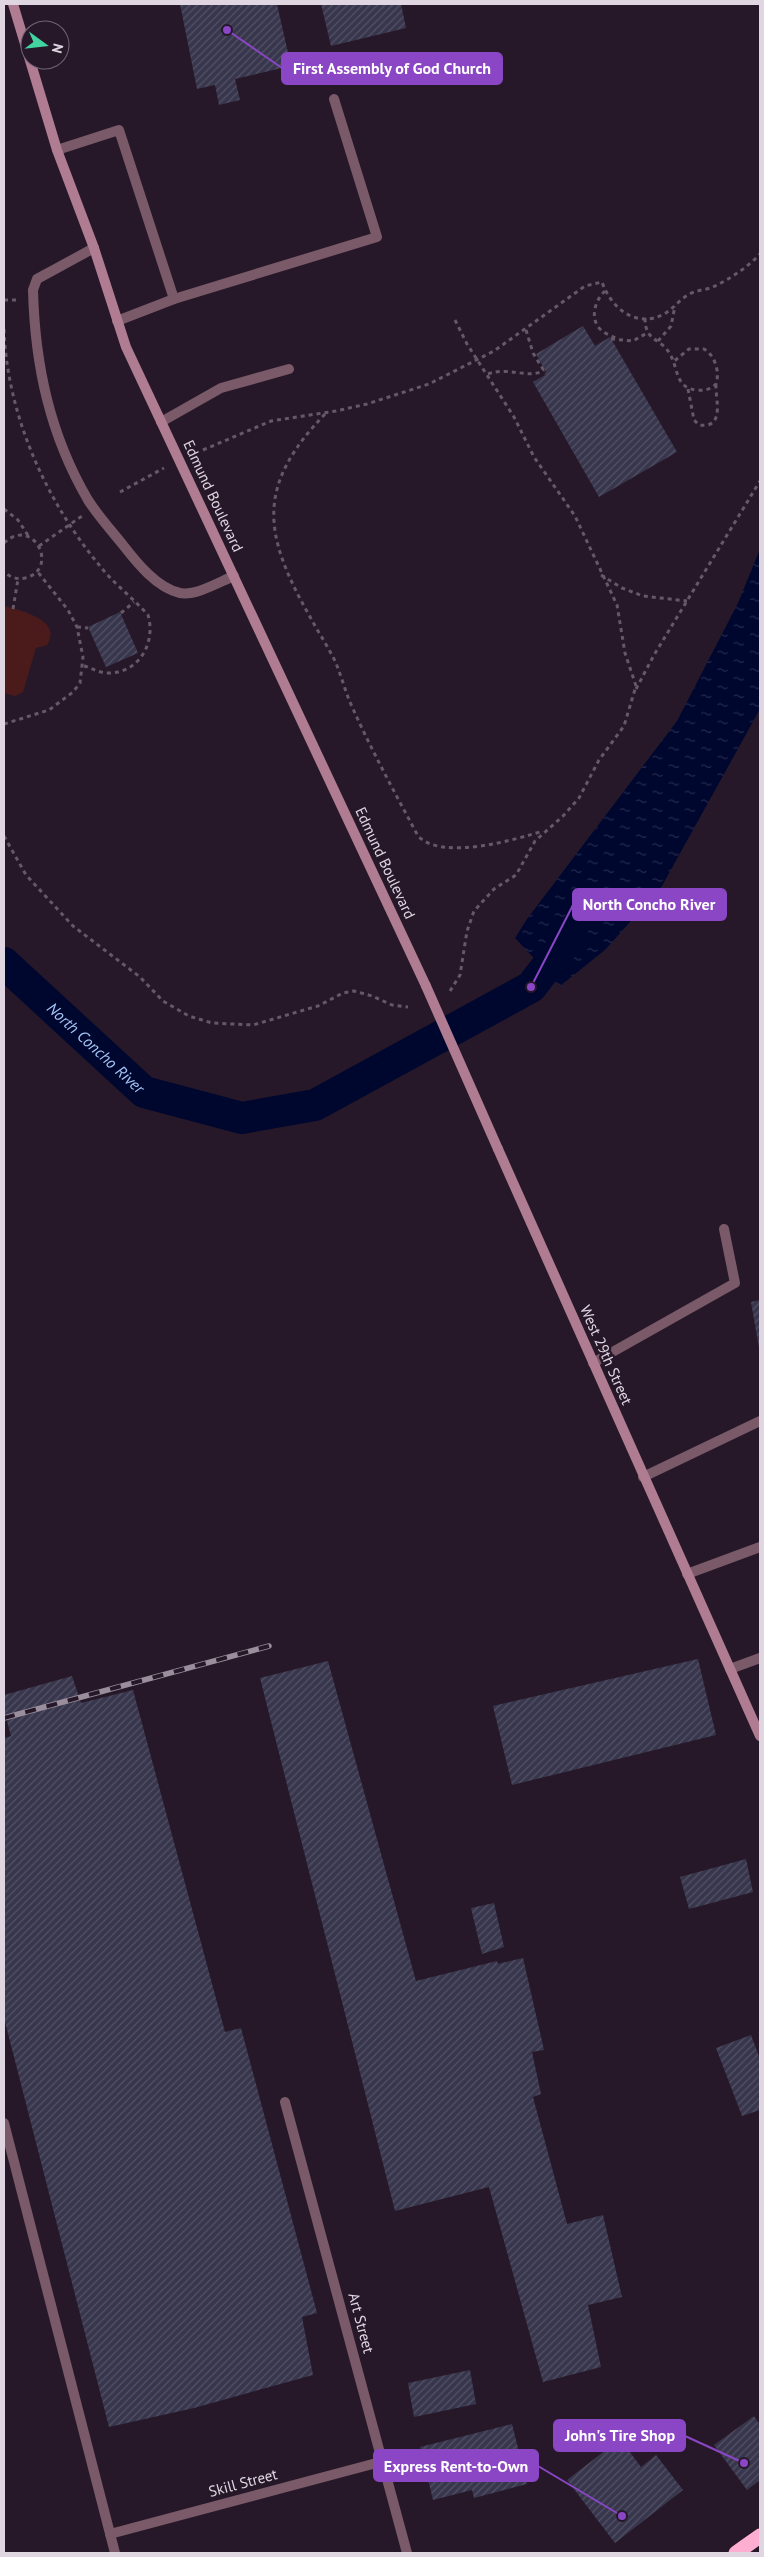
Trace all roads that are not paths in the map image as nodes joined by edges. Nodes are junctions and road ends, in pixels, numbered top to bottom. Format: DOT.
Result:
graph roads {
  1 [pos="13,4"];
  2 [pos="334,99"];
  3 [pos="56,150"];
  4 [pos="94,248"];
  5 [pos="174,299"];
  6 [pos="117,321"];
  7 [pos="289,369"];
  8 [pos="161,422"];
  9 [pos="234,576"];
  10 [pos="426,986"];
  11 [pos="724,1229"];
  12 [pos="593,1363"];
  13 [pos="760,1421"];
  14 [pos="644,1477"];
  15 [pos="760,1547"];
  16 [pos="687,1574"];
  17 [pos="760,1658"];
  18 [pos="730,1670"];
  19 [pos="760,1736"];
  20 [pos="285,2102"];
  21 [pos="4,2123"];
  22 [pos="384,2461"];
  23 [pos="110,2534"];
  24 [pos="760,2536"];
  25 [pos="116,2553"];
  26 [pos="407,2553"];
  27 [pos="736,2553"];
  1 -- 3 [label="main road, Edmund Boulevard"];
  2 -- 5 [label="street"];
  3 -- 4 [label="main road, Edmund Boulevard"];
  3 -- 5 [label="street"];
  4 -- 6 [label="main road, Edmund Boulevard"];
  4 -- 9 [label="street"];
  5 -- 6 [label="street"];
  6 -- 8 [label="main road, Edmund Boulevard"];
  7 -- 8 [label="street"];
  8 -- 9 [label="main road, Edmund Boulevard"];
  9 -- 10 [label="main road, Edmund Boulevard"];
  10 -- 12 [label="main road, West 29th Street, bridge"];
  11 -- 12 [label="street"];
  12 -- 14 [label="main road, West 29th Street"];
  13 -- 14 [label="street"];
  14 -- 16 [label="main road, West 29th Street"];
  15 -- 16 [label="street"];
  16 -- 18 [label="main road, West 29th Street"];
  17 -- 18 [label="street"];
  18 -- 19 [label="main road, West 29th Street"];
  20 -- 22 [label="street, Art Street"];
  21 -- 23 [label="street"];
  22 -- 23 [label="street, Skill Street"];
  22 -- 26 [label="street, Art Street"];
  23 -- 25 [label="street"];
  24 -- 27 [label="highway"];
}
